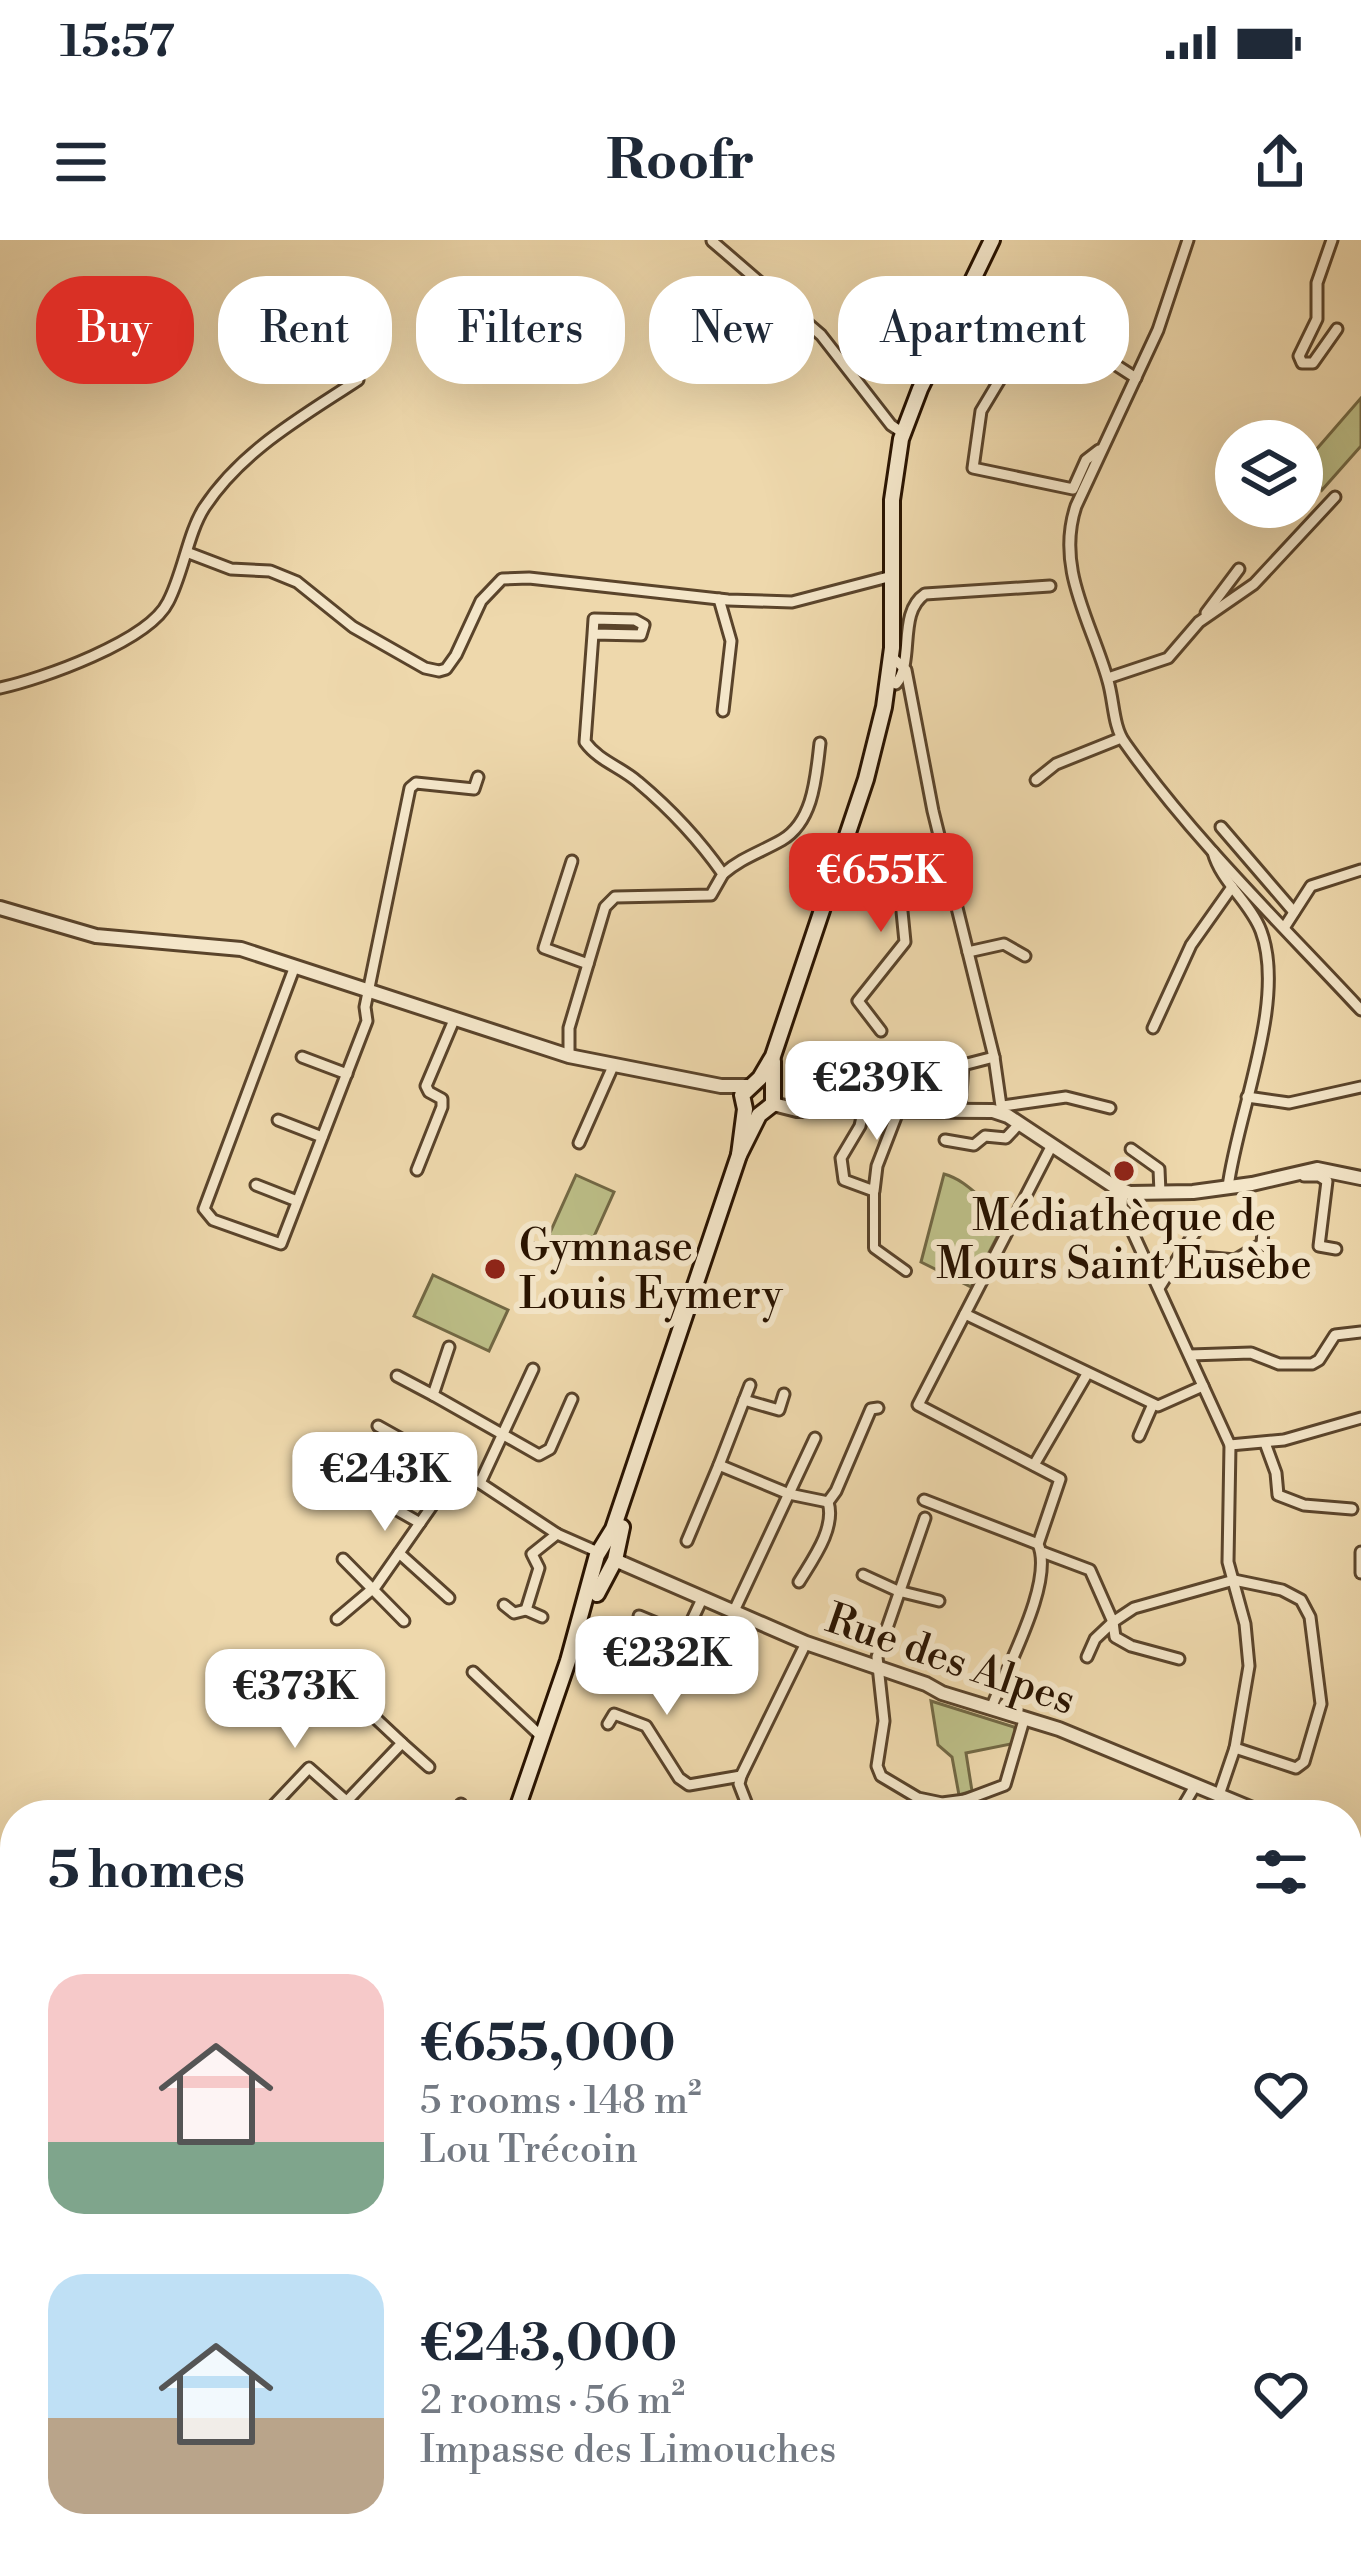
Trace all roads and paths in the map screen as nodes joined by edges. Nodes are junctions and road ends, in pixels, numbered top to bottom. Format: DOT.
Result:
graph roads {
  1 [pos="992,240"];
  2 [pos="1188,240"];
  3 [pos="1332,240"];
  4 [pos="712,242"];
  5 [pos="1337,329"];
  6 [pos="1136,378"];
  7 [pos="351,384"];
  8 [pos="903,433"];
  9 [pos="1099,450"];
  10 [pos="1335,497"];
  11 [pos="189,553"];
  12 [pos="1239,569"];
  13 [pos="892,576"];
  14 [pos="1050,586"];
  15 [pos="719,599"];
  16 [pos="1199,622"];
  17 [pos="593,634"];
  18 [pos="896,650"];
  19 [pos="906,670"];
  20 [pos="1108,678"];
  21 [pos="892,687"];
  22 [pos="0,688"];
  23 [pos="911,689"];
  24 [pos="723,711"];
  25 [pos="1121,738"];
  26 [pos="820,743"];
  27 [pos="478,777"];
  28 [pos="1036,780"];
  29 [pos="1221,826"];
  30 [pos="1212,849"];
  31 [pos="572,860"];
  32 [pos="1361,870"];
  33 [pos="723,874"];
  34 [pos="950,878"];
  35 [pos="1232,887"];
  36 [pos="0,908"];
  37 [pos="1294,912"];
  38 [pos="1284,928"];
  39 [pos="968,952"];
  40 [pos="1025,956"];
  41 [pos="588,964"];
  42 [pos="295,966"];
  43 [pos="369,993"];
  44 [pos="1361,1010"];
  45 [pos="454,1020"];
  46 [pos="1153,1028"];
  47 [pos="881,1031"];
  48 [pos="568,1056"];
  49 [pos="773,1056"];
  50 [pos="302,1057"];
  51 [pos="994,1057"];
  52 [pos="614,1064"];
  53 [pos="887,1065"];
  54 [pos="963,1065"];
  55 [pos="346,1074"];
  56 [pos="1361,1087"];
  57 [pos="772,1097"];
  58 [pos="1247,1097"];
  59 [pos="750,1099"];
  60 [pos="869,1108"];
  61 [pos="961,1108"];
  62 [pos="1110,1108"];
  63 [pos="898,1109"];
  64 [pos="1002,1109"];
  65 [pos="278,1120"];
  66 [pos="1018,1124"];
  67 [pos="322,1137"];
  68 [pos="945,1140"];
  69 [pos="579,1143"];
  70 [pos="1052,1145"];
  71 [pos="1131,1149"];
  72 [pos="417,1171"];
  73 [pos="1300,1173"];
  74 [pos="1361,1178"];
  75 [pos="256,1186"];
  76 [pos="1228,1187"];
  77 [pos="874,1191"];
  78 [pos="1123,1192"];
  79 [pos="1160,1193"];
  80 [pos="297,1201"];
  81 [pos="1264,1218"];
  82 [pos="1202,1222"];
  83 [pos="1336,1249"];
  84 [pos="1180,1255"];
  85 [pos="906,1271"];
  86 [pos="1159,1288"];
  87 [pos="965,1314"];
  88 [pos="1361,1332"];
  89 [pos="449,1347"];
  90 [pos="1190,1355"];
  91 [pos="533,1369"];
  92 [pos="1087,1374"];
  93 [pos="397,1376"];
  94 [pos="750,1385"];
  95 [pos="1203,1386"];
  96 [pos="784,1394"];
  97 [pos="433,1395"];
  98 [pos="572,1400"];
  99 [pos="744,1400"];
  100 [pos="1153,1404"];
  101 [pos="878,1408"];
  102 [pos="1361,1418"];
  103 [pos="378,1426"];
  104 [pos="504,1436"];
  105 [pos="1139,1436"];
  106 [pos="815,1438"];
  107 [pos="1265,1443"];
  108 [pos="1230,1444"];
  109 [pos="719,1465"];
  110 [pos="1034,1465"];
  111 [pos="457,1470"];
  112 [pos="481,1483"];
  113 [pos="362,1490"];
  114 [pos="789,1494"];
  115 [pos="924,1500"];
  116 [pos="828,1502"];
  117 [pos="1352,1509"];
  118 [pos="925,1518"];
  119 [pos="420,1523"];
  120 [pos="557,1534"];
  121 [pos="687,1541"];
  122 [pos="1040,1548"];
  123 [pos="399,1552"];
  124 [pos="1361,1552"];
  125 [pos="606,1556"];
  126 [pos="343,1559"];
  127 [pos="1361,1573"];
  128 [pos="863,1575"];
  129 [pos="1234,1580"];
  130 [pos="799,1582"];
  131 [pos="372,1589"];
  132 [pos="898,1591"];
  133 [pos="449,1598"];
  134 [pos="702,1599"];
  135 [pos="939,1601"];
  136 [pos="504,1605"];
  137 [pos="526,1610"];
  138 [pos="733,1612"];
  139 [pos="639,1616"];
  140 [pos="542,1617"];
  141 [pos="337,1619"];
  142 [pos="404,1621"];
  143 [pos="1113,1622"];
  144 [pos="685,1635"];
  145 [pos="806,1643"];
  146 [pos="715,1656"];
  147 [pos="1087,1657"];
  148 [pos="1179,1659"];
  149 [pos="876,1668"];
  150 [pos="473,1672"];
  151 [pos="991,1709"];
  152 [pos="371,1714"];
  153 [pos="1024,1720"];
  154 [pos="608,1724"];
  155 [pos="543,1738"];
  156 [pos="401,1743"];
  157 [pos="1235,1748"];
  158 [pos="429,1767"];
  159 [pos="741,1776"];
  160 [pos="1195,1786"];
  161 [pos="1219,1795"];
  162 [pos="965,1799"];
  163 [pos="279,1800"];
  164 [pos="346,1800"];
  165 [pos="348,1800"];
  166 [pos="524,1800"];
  167 [pos="524,1800"];
  168 [pos="746,1800"];
  169 [pos="928,1800"];
  170 [pos="959,1800"];
  171 [pos="1187,1800"];
  172 [pos="1231,1800"];
  1 -- 8 [label="main road"];
  2 -- 6 [label="street"];
  3 -- 5 [label="street"];
  4 -- 8 [label="street"];
  6 -- 9 [label="street"];
  6 -- 9 [label="street"];
  7 -- 11 [label="street"];
  8 -- 13 [label="main road"];
  9 -- 20 [label="street"];
  10 -- 16 [label="street"];
  11 -- 15 [label="street"];
  11 -- 22 [label="street"];
  12 -- 16 [label="street"];
  13 -- 15 [label="street"];
  13 -- 18 [label="main road"];
  14 -- 18 [label="street"];
  15 -- 24 [label="street"];
  16 -- 20 [label="street"];
  17 -- 17 [label="street"];
  17 -- 33 [label="street"];
  18 -- 19 [label="street"];
  18 -- 21 [label="main road"];
  19 -- 21 [label="street"];
  19 -- 23 [label="street"];
  20 -- 25 [label="street"];
  21 -- 23 [label="street"];
  21 -- 49 [label="main road"];
  23 -- 34 [label="street"];
  25 -- 28 [label="street"];
  25 -- 30 [label="street"];
  26 -- 33 [label="street"];
  27 -- 43 [label="street"];
  29 -- 37 [label="street"];
  30 -- 35 [label="street"];
  30 -- 38 [label="street"];
  31 -- 41 [label="street"];
  32 -- 37 [label="street"];
  33 -- 41 [label="street"];
  34 -- 39 [label="street"];
  34 -- 47 [label="street"];
  35 -- 46 [label="street"];
  35 -- 58 [label="street"];
  36 -- 42 [label="street"];
  37 -- 38 [label="street"];
  38 -- 44 [label="street"];
  39 -- 40 [label="street"];
  39 -- 51 [label="street"];
  41 -- 48 [label="street"];
  42 -- 43 [label="street"];
  42 -- 80 [label="street"];
  43 -- 45 [label="street"];
  43 -- 55 [label="street"];
  45 -- 48 [label="street"];
  45 -- 72 [label="street"];
  48 -- 52 [label="street"];
  49 -- 57 [label="main road"];
  49 -- 59 [label="main road"];
  50 -- 55 [label="street"];
  51 -- 54 [label="street"];
  51 -- 64 [label="street"];
  52 -- 59 [label="street"];
  52 -- 69 [label="street"];
  53 -- 60 [label="street"];
  54 -- 61 [label="street"];
  54 -- 63 [label="street"];
  55 -- 67 [label="street"];
  56 -- 58 [label="street"];
  57 -- 59 [label="main road"];
  57 -- 59 [label="main road"];
  57 -- 60 [label="street"];
  58 -- 76 [label="street"];
  59 -- 125 [label="main road"];
  60 -- 63 [label="street"];
  60 -- 77 [label="street"];
  61 -- 63 [label="street"];
  61 -- 64 [label="street"];
  62 -- 64 [label="street"];
  63 -- 77 [label="street"];
  64 -- 66 [label="street"];
  65 -- 67 [label="street"];
  66 -- 68 [label="street"];
  66 -- 70 [label="street"];
  67 -- 80 [label="street"];
  70 -- 78 [label="street"];
  70 -- 87 [label="street"];
  71 -- 79 [label="street"];
  73 -- 74 [label="street"];
  73 -- 76 [label="street"];
  73 -- 83 [label="street"];
  75 -- 80 [label="street"];
  76 -- 79 [label="street"];
  77 -- 85 [label="street"];
  78 -- 79 [label="street"];
  78 -- 86 [label="street"];
  81 -- 84 [label="street"];
  82 -- 84 [label="street"];
  84 -- 86 [label="street"];
  86 -- 90 [label="street"];
  87 -- 92 [label="street"];
  87 -- 110 [label="street"];
  88 -- 90 [label="street"];
  89 -- 97 [label="street"];
  90 -- 95 [label="street"];
  91 -- 104 [label="street"];
  92 -- 100 [label="street"];
  92 -- 110 [label="street"];
  93 -- 97 [label="street"];
  94 -- 99 [label="street"];
  95 -- 100 [label="street"];
  95 -- 108 [label="street"];
  96 -- 99 [label="street"];
  97 -- 104 [label="street"];
  98 -- 104 [label="street"];
  99 -- 109 [label="street"];
  100 -- 105 [label="street"];
  101 -- 116 [label="street"];
  102 -- 107 [label="street"];
  103 -- 111 [label="street"];
  104 -- 112 [label="street"];
  106 -- 114 [label="street"];
  107 -- 108 [label="street"];
  107 -- 117 [label="street"];
  108 -- 129 [label="street"];
  109 -- 114 [label="street"];
  109 -- 121 [label="street"];
  110 -- 122 [label="street"];
  111 -- 112 [label="street"];
  111 -- 119 [label="street"];
  112 -- 120 [label="street"];
  113 -- 119 [label="street"];
  114 -- 116 [label="street"];
  114 -- 138 [label="street"];
  115 -- 122 [label="street"];
  116 -- 130 [label="street"];
  118 -- 132 [label="street"];
  119 -- 123 [label="street"];
  120 -- 125 [label="street"];
  120 -- 137 [label="street"];
  122 -- 143 [label="street"];
  122 -- 151 [label="street"];
  123 -- 131 [label="street"];
  123 -- 133 [label="street"];
  124 -- 127 [label="street"];
  125 -- 134 [label="street, Rue des Alpes"];
  125 -- 155 [label="main road"];
  125 -- 166 [label="main road"];
  126 -- 131 [label="street"];
  128 -- 132 [label="street"];
  129 -- 143 [label="street"];
  129 -- 157 [label="street"];
  129 -- 157 [label="street"];
  131 -- 141 [label="street"];
  131 -- 142 [label="street"];
  132 -- 135 [label="street"];
  132 -- 149 [label="street"];
  134 -- 138 [label="street, Rue des Alpes"];
  134 -- 144 [label="street"];
  136 -- 137 [label="street"];
  137 -- 140 [label="street"];
  138 -- 145 [label="street, Rue des Alpes"];
  139 -- 144 [label="street"];
  143 -- 147 [label="street"];
  143 -- 148 [label="street"];
  144 -- 146 [label="street"];
  145 -- 149 [label="street, Rue des Alpes"];
  145 -- 159 [label="street"];
  149 -- 151 [label="street, Rue des Alpes"];
  149 -- 169 [label="street"];
  150 -- 155 [label="street"];
  151 -- 153 [label="street, Rue des Alpes"];
  152 -- 156 [label="street"];
  153 -- 160 [label="street, Rue des Alpes"];
  153 -- 162 [label="street"];
  154 -- 159 [label="street"];
  155 -- 167 [label="main road"];
  156 -- 158 [label="street"];
  156 -- 165 [label="street"];
  157 -- 161 [label="street"];
  159 -- 168 [label="street"];
  160 -- 161 [label="street, Rue des Alpes"];
  160 -- 171 [label="street"];
  161 -- 172 [label="street, Rue des Alpes"];
  162 -- 170 [label="street"];
  163 -- 164 [label="street"];
}
